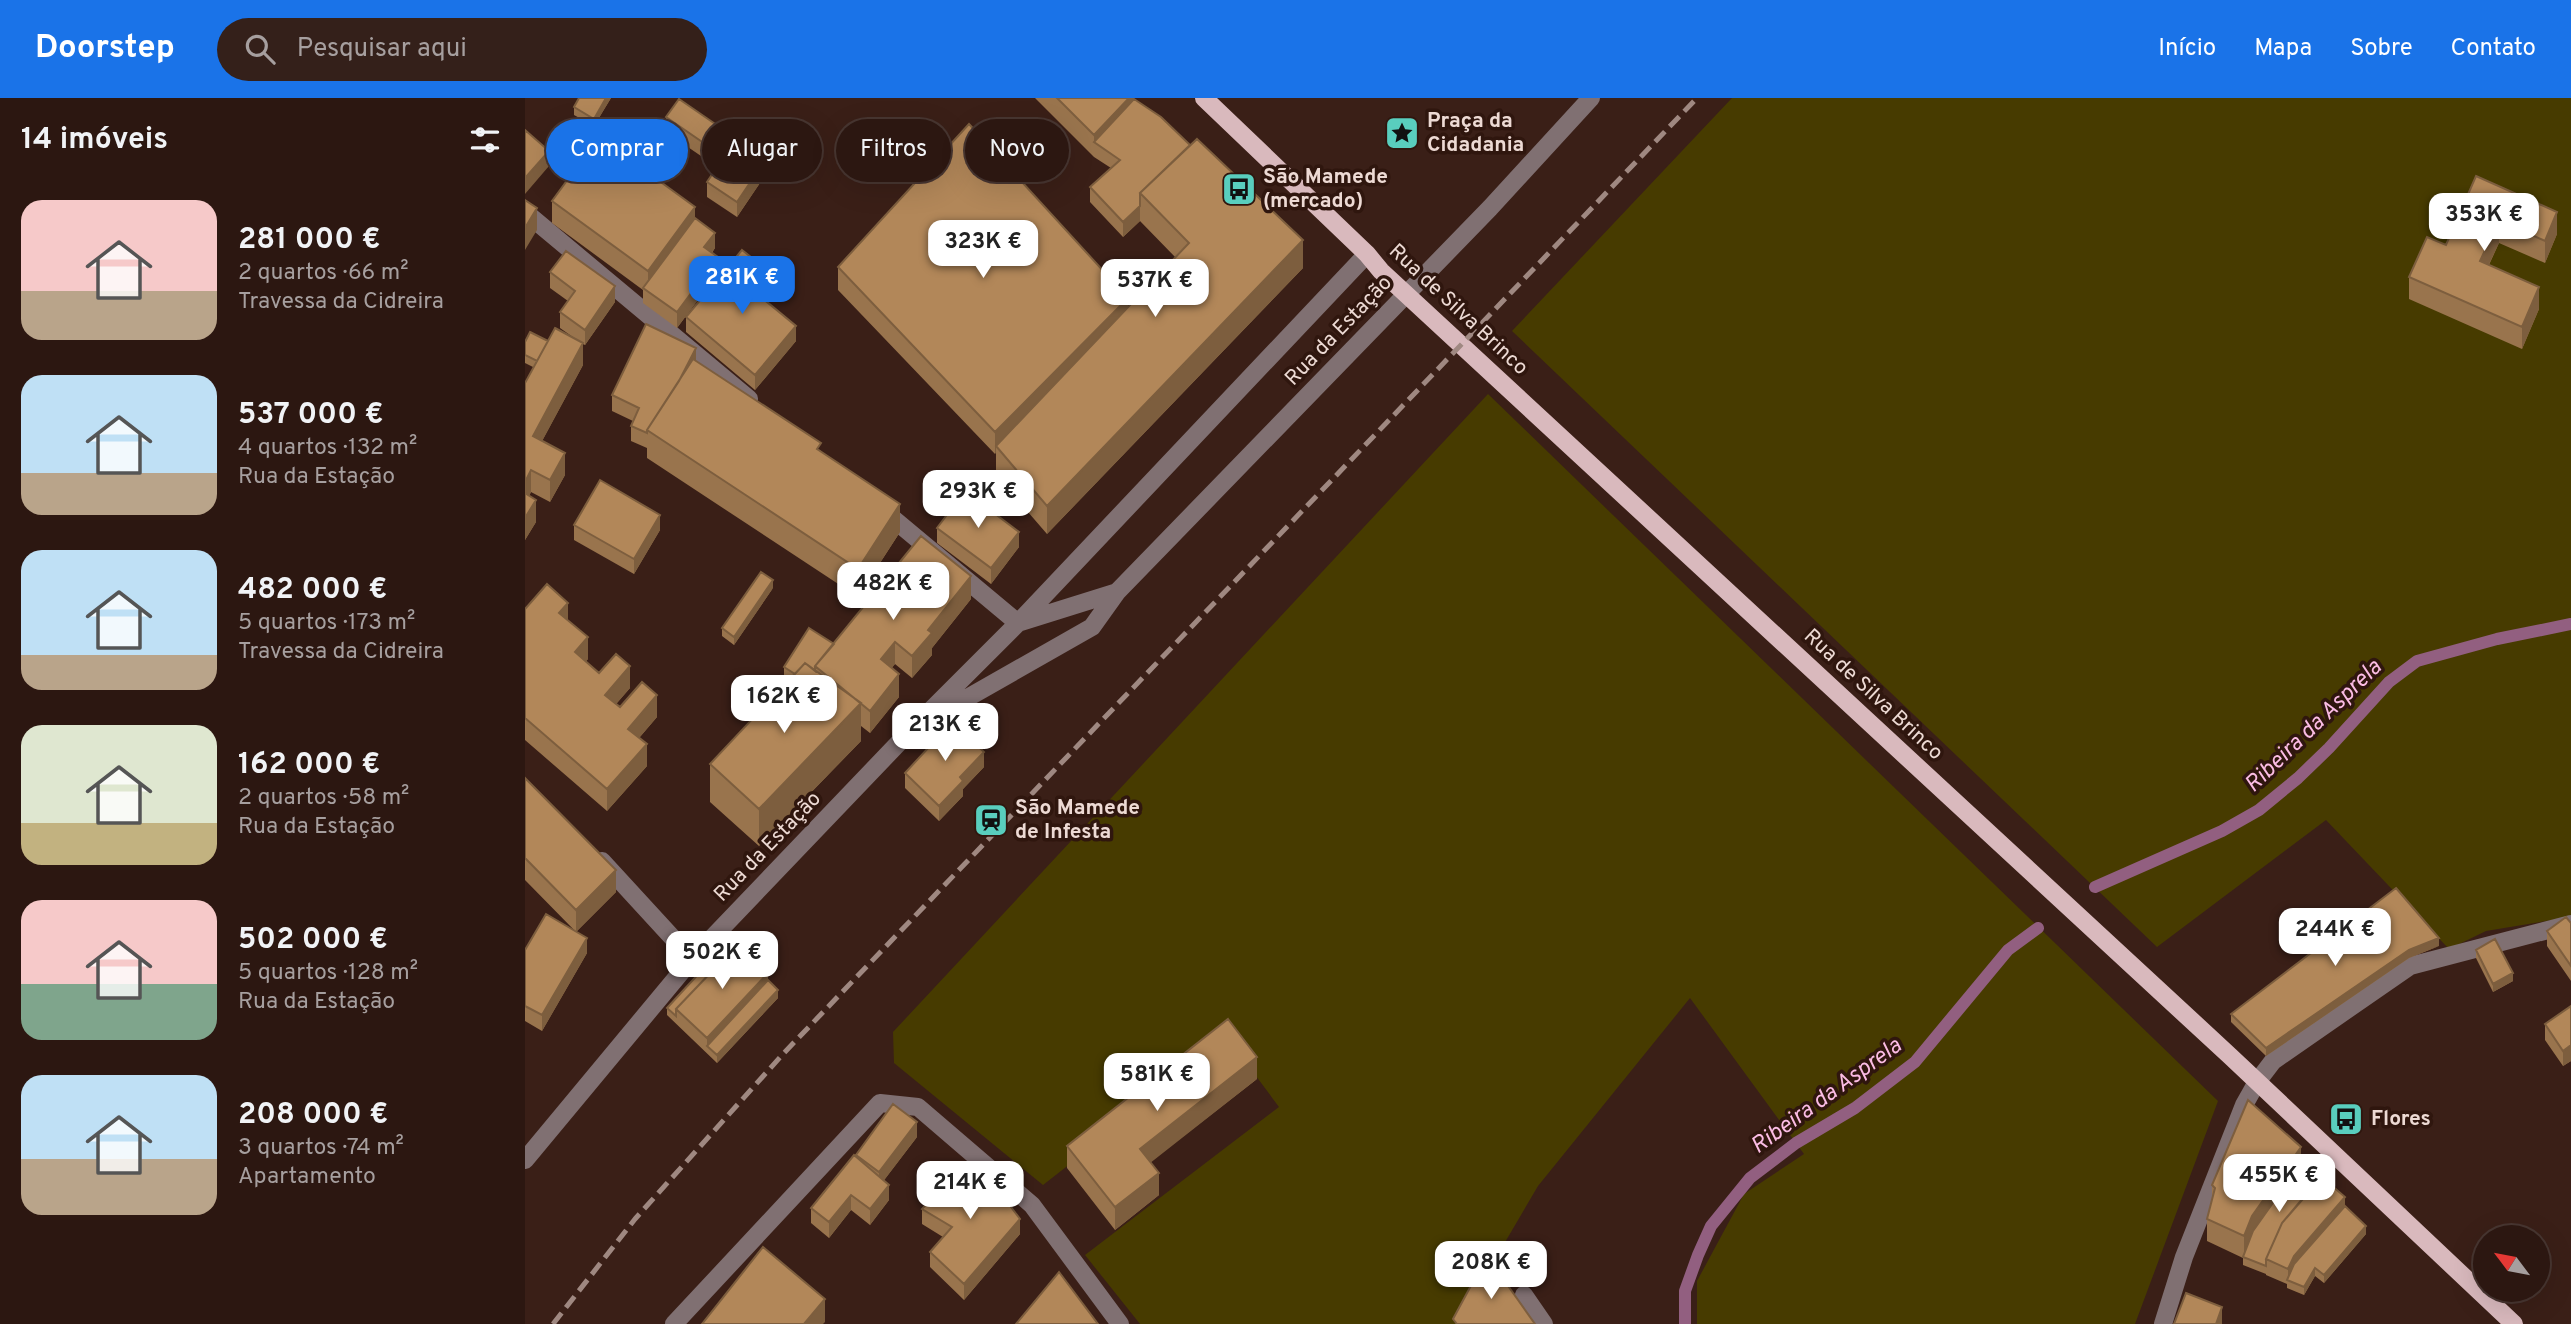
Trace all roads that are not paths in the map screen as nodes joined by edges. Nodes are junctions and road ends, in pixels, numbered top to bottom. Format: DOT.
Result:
graph roads {
  1 [pos="1204,98"];
  2 [pos="1591,98"];
  3 [pos="525,212"];
  4 [pos="1367,254"];
  5 [pos="761,409"];
  6 [pos="868,498"];
  7 [pos="1117,592"];
  8 [pos="1018,623"];
  9 [pos="911,730"];
  10 [pos="590,849"];
  11 [pos="2571,924"];
  12 [pos="692,959"];
  13 [pos="2257,1082"];
  14 [pos="525,1160"];
  15 [pos="1524,1295"];
  16 [pos="674,1324"];
  17 [pos="1120,1324"];
  18 [pos="1544,1324"];
  19 [pos="2163,1324"];
  20 [pos="2514,1324"];
  1 -- 4 [label="main road, Rua de Silva Brinco"];
  2 -- 7 [label="street, Rua da Estação"];
  3 -- 5 [label="street"];
  4 -- 8 [label="street, Rua da Estação"];
  4 -- 13 [label="main road, Rua de Silva Brinco"];
  6 -- 8 [label="street"];
  7 -- 8 [label="street, Rua da Estação"];
  7 -- 9 [label="street, Rua da Estação"];
  8 -- 9 [label="street, Rua da Estação"];
  9 -- 12 [label="street, Rua da Estação"];
  10 -- 12 [label="street"];
  11 -- 13 [label="street"];
  12 -- 14 [label="street, Rua da Estação"];
  13 -- 19 [label="street"];
  13 -- 20 [label="main road, Rua de Silva Brinco"];
  15 -- 18 [label="street"];
  16 -- 17 [label="street"];
}
